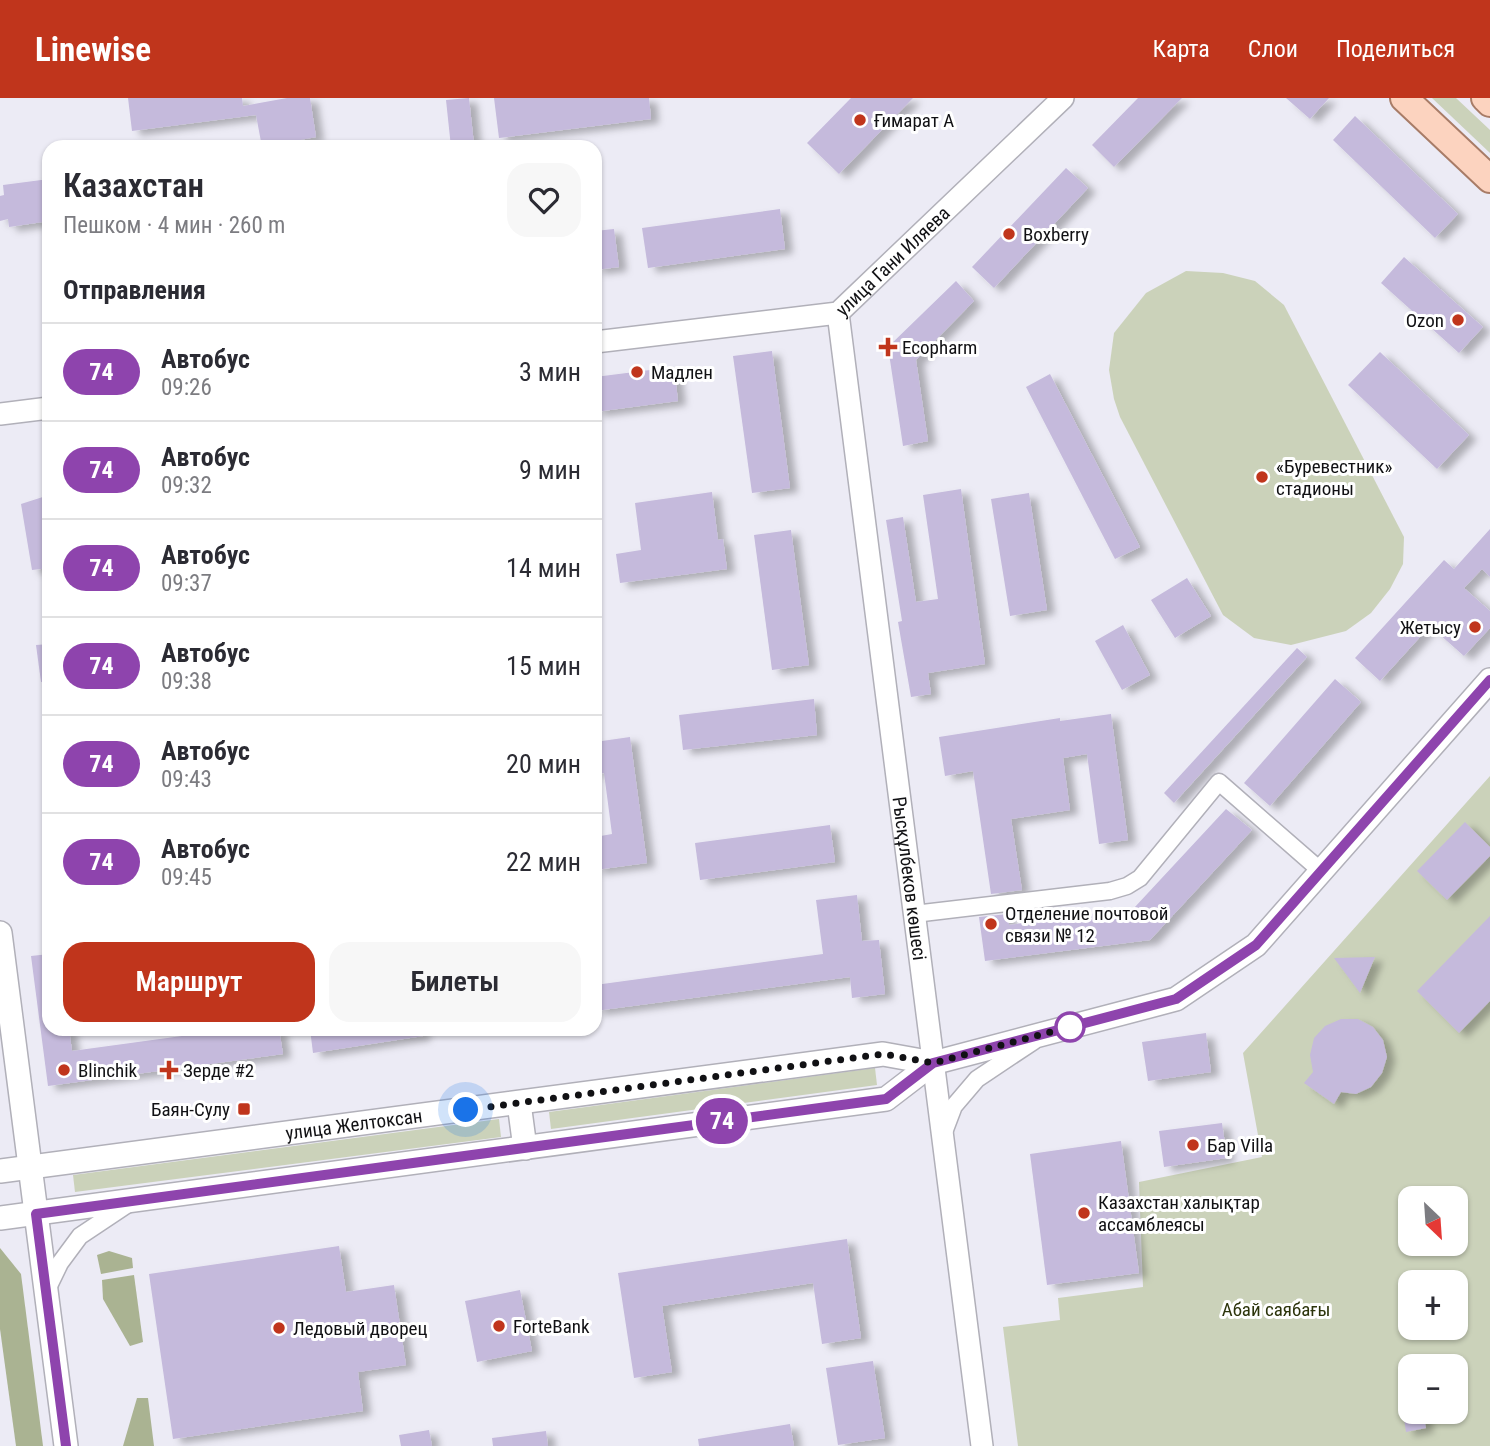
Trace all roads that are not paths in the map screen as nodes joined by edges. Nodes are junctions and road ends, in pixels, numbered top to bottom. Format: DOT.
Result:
graph roads {
  1 [pos="1063,98"];
  2 [pos="1404,98"];
  3 [pos="1485,98"];
  4 [pos="1490,103"];
  5 [pos="1490,179"];
  6 [pos="838,313"];
  7 [pos="602,341"];
  8 [pos="42,409"];
  9 [pos="0,414"];
  10 [pos="1490,680"];
  11 [pos="1321,870"];
  12 [pos="914,914"];
  13 [pos="0,933"];
  14 [pos="1044,1034"];
  15 [pos="933,1063"];
  16 [pos="519,1102"];
  17 [pos="942,1138"];
  18 [pos="525,1148"];
  19 [pos="31,1167"];
  20 [pos="0,1171"];
  21 [pos="135,1200"];
  22 [pos="36,1214"];
  23 [pos="0,1218"];
  24 [pos="46,1292"];
  25 [pos="66,1446"];
  26 [pos="982,1446"];
  1 -- 6 [label="street, улица Гани Иляева"];
  2 -- 5 [label="main road"];
  3 -- 4 [label="main road"];
  6 -- 7 [label="street, улица Гани Иляева"];
  6 -- 12 [label="street, Рысқұлбеков көшесі"];
  8 -- 9 [label="street"];
  10 -- 11 [label="main road"];
  11 -- 12 [label="street"];
  11 -- 14 [label="main road"];
  12 -- 15 [label="street, Рысқұлбеков көшесі"];
  13 -- 19 [label="main road"];
  14 -- 15 [label="main road"];
  14 -- 17 [label="street"];
  15 -- 16 [label="main road, улица Желтоксан"];
  15 -- 17 [label="street, Рысқұлбеков көшесі"];
  15 -- 18 [label="main road"];
  16 -- 18 [label="main road"];
  16 -- 19 [label="main road, улица Желтоксан"];
  17 -- 26 [label="street, Рысқұлбеков көшесі"];
  18 -- 21 [label="main road"];
  19 -- 20 [label="main road, улица Желтоксан"];
  19 -- 22 [label="main road"];
  21 -- 22 [label="main road"];
  21 -- 24 [label="street"];
  22 -- 23 [label="main road"];
  22 -- 24 [label="main road"];
  24 -- 25 [label="main road"];
}
